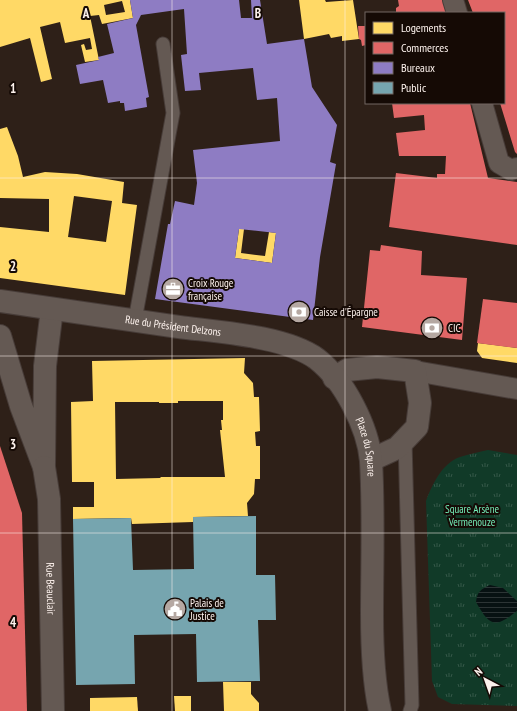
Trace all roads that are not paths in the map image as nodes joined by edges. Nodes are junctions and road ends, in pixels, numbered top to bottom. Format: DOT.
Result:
graph roads {
  1 [pos="453,0"];
  2 [pos="457,12"];
  3 [pos="164,44"];
  4 [pos="482,104"];
  5 [pos="517,168"];
  6 [pos="0,301"];
  7 [pos="52,309"];
  8 [pos="135,320"];
  9 [pos="1,342"];
  10 [pos="415,371"];
  11 [pos="334,378"];
  12 [pos="517,389"];
  13 [pos="405,440"];
  14 [pos="371,460"];
  15 [pos="44,467"];
  16 [pos="54,711"];
  17 [pos="380,711"];
  18 [pos="410,711"];
  1 -- 2 [label="street"];
  3 -- 8 [label="lane"];
  4 -- 5 [label="street"];
  6 -- 7 [label="street, Rue du Président Delzons"];
  7 -- 8 [label="street, Rue du Président Delzons"];
  7 -- 15 [label="street, Rue Beauclair"];
  8 -- 11 [label="street, Rue du Président Delzons"];
  9 -- 15 [label="street, Rue Beauclair"];
  10 -- 11 [label="street"];
  10 -- 12 [label="street"];
  10 -- 13 [label="street"];
  11 -- 14 [label="street, Place du Square"];
  13 -- 14 [label="street"];
  13 -- 18 [label="lane"];
  14 -- 17 [label="street, Place du Square"];
  15 -- 16 [label="street, Rue Beauclair"];
}
